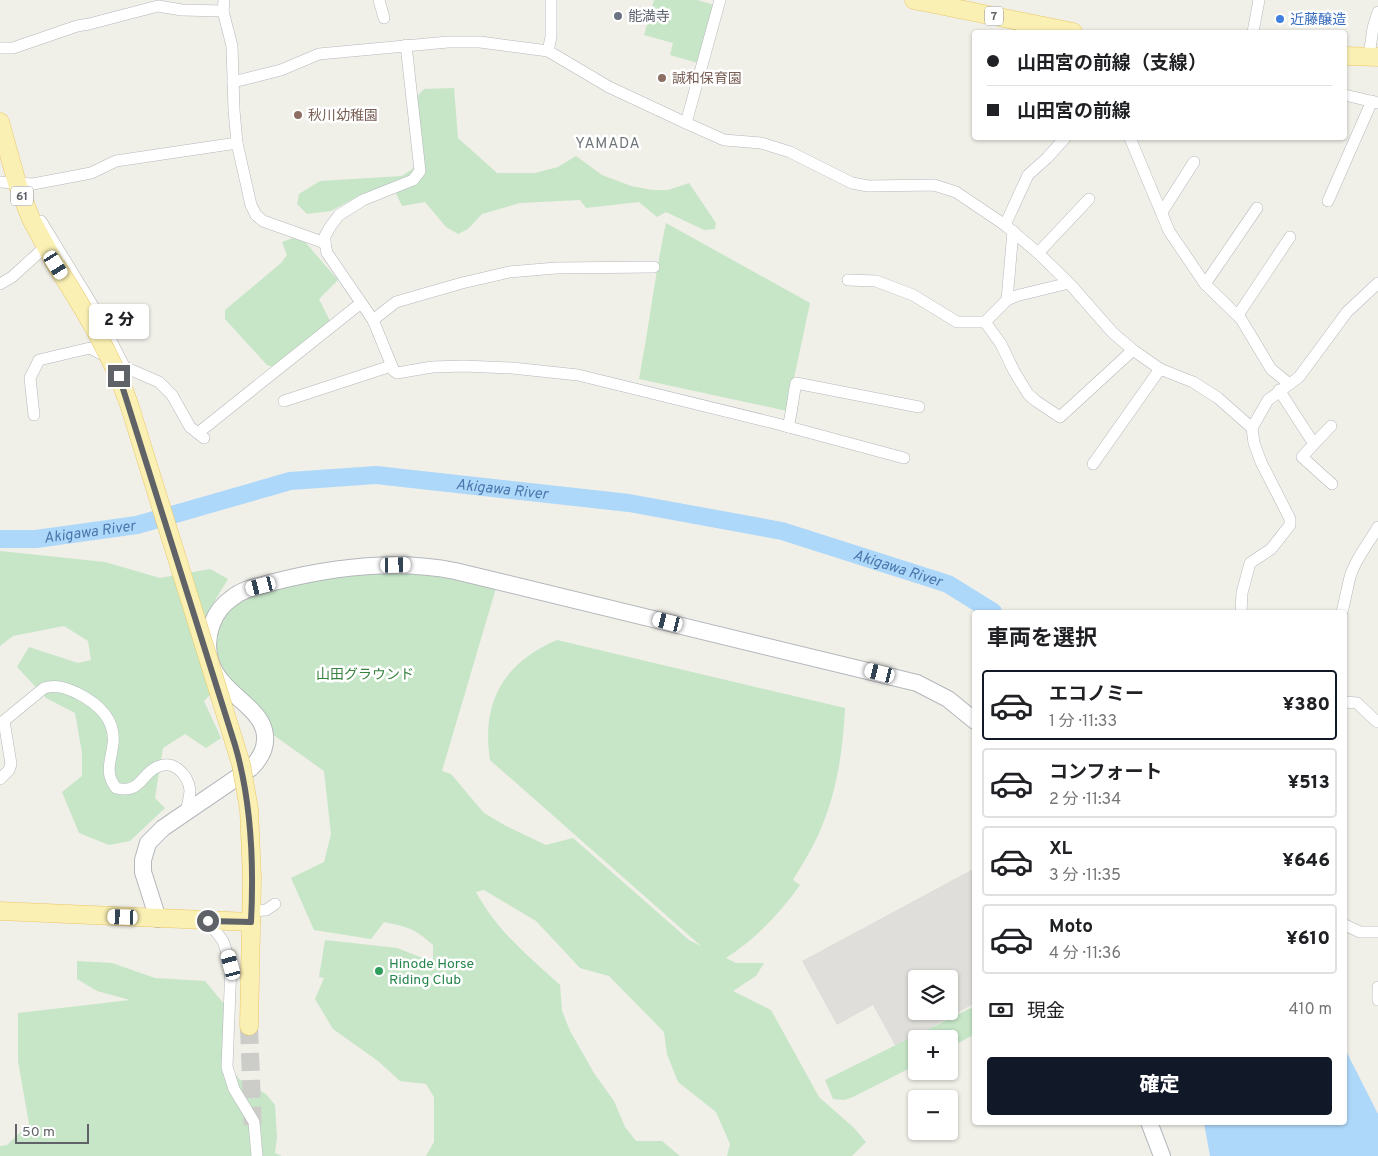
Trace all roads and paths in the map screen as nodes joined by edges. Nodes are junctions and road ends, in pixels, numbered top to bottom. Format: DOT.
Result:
graph roads {
  1 [pos="379,0"];
  2 [pos="551,0"];
  3 [pos="720,0"];
  4 [pos="914,0"];
  5 [pos="1258,0"];
  6 [pos="224,5"];
  7 [pos="973,6"];
  8 [pos="1378,12"];
  9 [pos="384,18"];
  10 [pos="1065,30"];
  11 [pos="1253,30"];
  12 [pos="406,46"];
  13 [pos="0,48"];
  14 [pos="548,51"];
  15 [pos="1347,56"];
  16 [pos="1373,57"];
  17 [pos="233,82"];
  18 [pos="1347,95"];
  19 [pos="1375,102"];
  20 [pos="0,122"];
  21 [pos="686,123"];
  22 [pos="1062,140"];
  23 [pos="1131,140"];
  24 [pos="237,143"];
  25 [pos="1194,162"];
  26 [pos="9,183"];
  27 [pos="1089,199"];
  28 [pos="1328,201"];
  29 [pos="1257,208"];
  30 [pos="1162,212"];
  31 [pos="31,219"];
  32 [pos="1009,228"];
  33 [pos="1290,236"];
  34 [pos="325,243"];
  35 [pos="45,247"];
  36 [pos="1038,253"];
  37 [pos="654,267"];
  38 [pos="848,280"];
  39 [pos="1069,283"];
  40 [pos="1378,283"];
  41 [pos="0,284"];
  42 [pos="1205,284"];
  43 [pos="1007,300"];
  44 [pos="362,303"];
  45 [pos="1238,315"];
  46 [pos="374,320"];
  47 [pos="985,322"];
  48 [pos="1133,350"];
  49 [pos="123,364"];
  50 [pos="391,366"];
  51 [pos="1160,368"];
  52 [pos="1283,387"];
  53 [pos="284,401"];
  54 [pos="919,407"];
  55 [pos="34,415"];
  56 [pos="1330,426"];
  57 [pos="788,427"];
  58 [pos="1252,428"];
  59 [pos="1314,444"];
  60 [pos="904,458"];
  61 [pos="1093,464"];
  62 [pos="1332,484"];
  63 [pos="1378,528"];
  64 [pos="1241,610"];
  65 [pos="1343,610"];
  66 [pos="1347,702"];
  67 [pos="972,718"];
  68 [pos="2,722"];
  69 [pos="1378,722"];
  70 [pos="0,779"];
  71 [pos="186,813"];
  72 [pos="274,904"];
  73 [pos="0,911"];
  74 [pos="251,917"];
  75 [pos="158,918"];
  76 [pos="208,921"];
  77 [pos="1347,926"];
  78 [pos="1378,932"];
  79 [pos="1378,987"];
  80 [pos="1378,1000"];
  81 [pos="249,1026"];
  82 [pos="1149,1125"];
  83 [pos="257,1156"];
  84 [pos="1162,1156"];
  1 -- 9 [label="street"];
  2 -- 14 [label="street"];
  3 -- 21 [label="street"];
  4 -- 7 [label="main road, 7"];
  5 -- 11 [label="street"];
  6 -- 13 [label="street"];
  6 -- 17 [label="street"];
  7 -- 10 [label="main road, 7"];
  8 -- 16 [label="street"];
  12 -- 14 [label="street"];
  12 -- 17 [label="street"];
  12 -- 34 [label="street"];
  14 -- 21 [label="street"];
  15 -- 16 [label="main road"];
  17 -- 24 [label="street"];
  18 -- 19 [label="street"];
  19 -- 28 [label="street"];
  20 -- 26 [label="main road, 61"];
  21 -- 32 [label="street"];
  22 -- 32 [label="street"];
  23 -- 30 [label="street"];
  24 -- 26 [label="street"];
  24 -- 34 [label="street"];
  25 -- 30 [label="street"];
  26 -- 31 [label="main road, 61"];
  27 -- 36 [label="street"];
  29 -- 42 [label="street"];
  30 -- 42 [label="street"];
  31 -- 35 [label="main road, 61"];
  31 -- 49 [label="street"];
  32 -- 36 [label="street"];
  32 -- 43 [label="street"];
  33 -- 45 [label="street"];
  34 -- 44 [label="street"];
  35 -- 41 [label="street"];
  35 -- 74 [label="main road, 61, bridge"];
  36 -- 39 [label="street"];
  37 -- 46 [label="street"];
  38 -- 47 [label="street"];
  39 -- 43 [label="street"];
  39 -- 48 [label="street"];
  40 -- 52 [label="street"];
  42 -- 45 [label="street"];
  43 -- 47 [label="street"];
  44 -- 46 [label="street"];
  44 -- 49 [label="street"];
  45 -- 52 [label="street"];
  46 -- 50 [label="street"];
  47 -- 48 [label="street"];
  48 -- 51 [label="street"];
  49 -- 55 [label="street"];
  50 -- 53 [label="street"];
  50 -- 57 [label="street"];
  51 -- 58 [label="street"];
  51 -- 61 [label="street"];
  52 -- 58 [label="street"];
  52 -- 59 [label="street"];
  54 -- 57 [label="street"];
  56 -- 59 [label="street"];
  57 -- 60 [label="street"];
  58 -- 64 [label="street"];
  59 -- 62 [label="street"];
  63 -- 65 [label="street"];
  66 -- 69 [label="street"];
  67 -- 71 [label="street"];
  68 -- 70 [label="street"];
  68 -- 71 [label="street"];
  71 -- 75 [label="street"];
  72 -- 74 [label="street"];
  73 -- 75 [label="main road"];
  74 -- 76 [label="main road"];
  74 -- 81 [label="main road, 61"];
  75 -- 76 [label="main road"];
  76 -- 83 [label="street"];
  77 -- 78 [label="street"];
  79 -- 80 [label="street"];
  82 -- 84 [label="street"];
}
